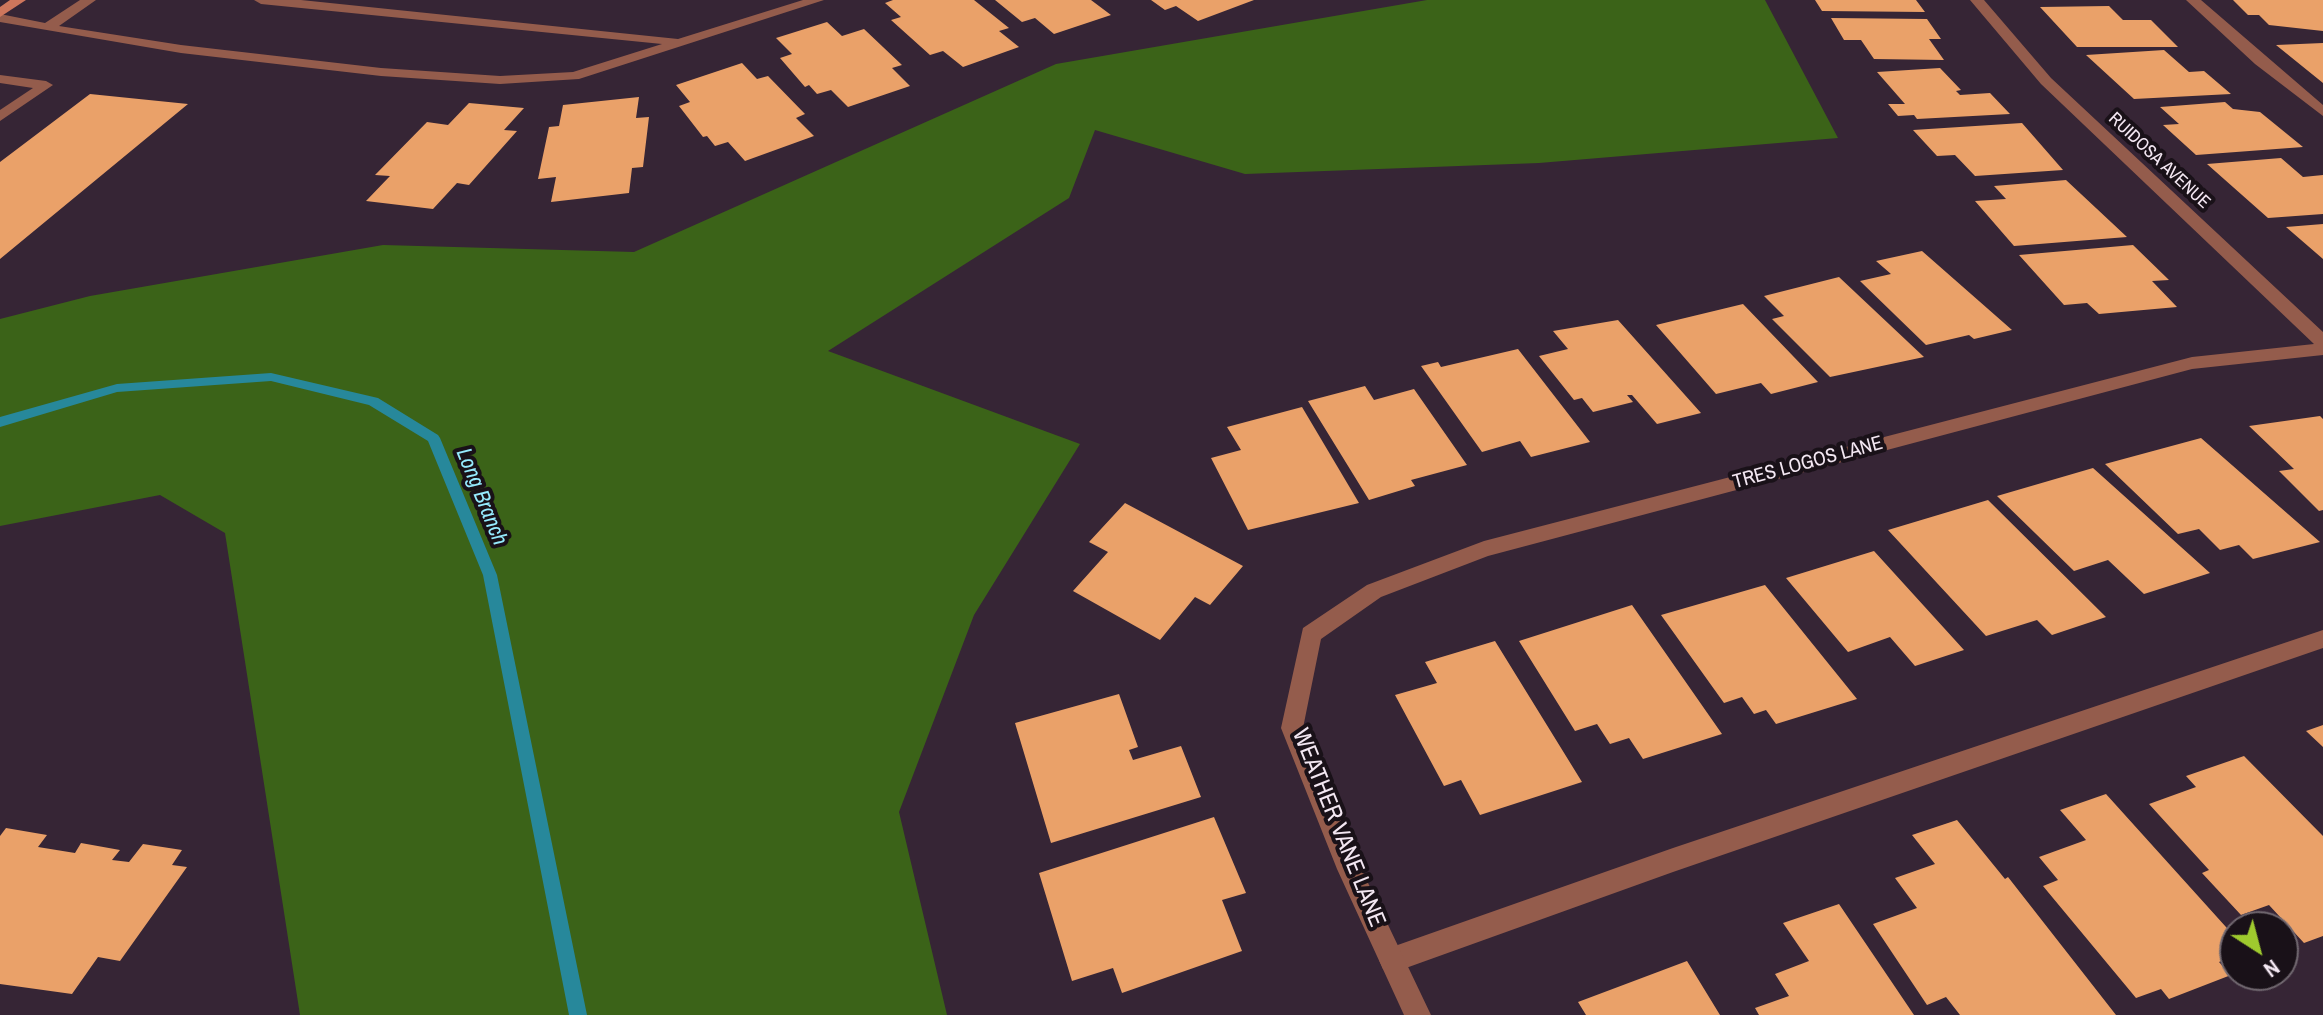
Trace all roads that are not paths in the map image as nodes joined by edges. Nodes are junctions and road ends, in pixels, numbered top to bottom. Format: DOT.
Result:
graph roads {
  1 [pos="19,0"];
  2 [pos="89,0"];
  3 [pos="261,0"];
  4 [pos="817,0"];
  5 [pos="1977,0"];
  6 [pos="2193,0"];
  7 [pos="0,15"];
  8 [pos="47,28"];
  9 [pos="684,42"];
  10 [pos="0,79"];
  11 [pos="2323,112"];
  12 [pos="0,117"];
  13 [pos="2323,342"];
  14 [pos="2323,349"];
  15 [pos="1311,634"];
  16 [pos="2323,639"];
  17 [pos="1392,960"];
  18 [pos="1418,1015"];
  1 -- 7 [label="main road"];
  2 -- 8 [label="street"];
  3 -- 9 [label="street"];
  4 -- 9 [label="street"];
  5 -- 13 [label="street, RUIDOSA AVENUE"];
  6 -- 11 [label="street"];
  7 -- 8 [label="street"];
  8 -- 9 [label="street"];
  10 -- 12 [label="street"];
  14 -- 15 [label="street, TRES LOGOS LANE"];
  15 -- 17 [label="street, WEATHER VANE LANE"];
  16 -- 17 [label="street"];
  17 -- 18 [label="street, WEATHER VANE LANE"];
}
